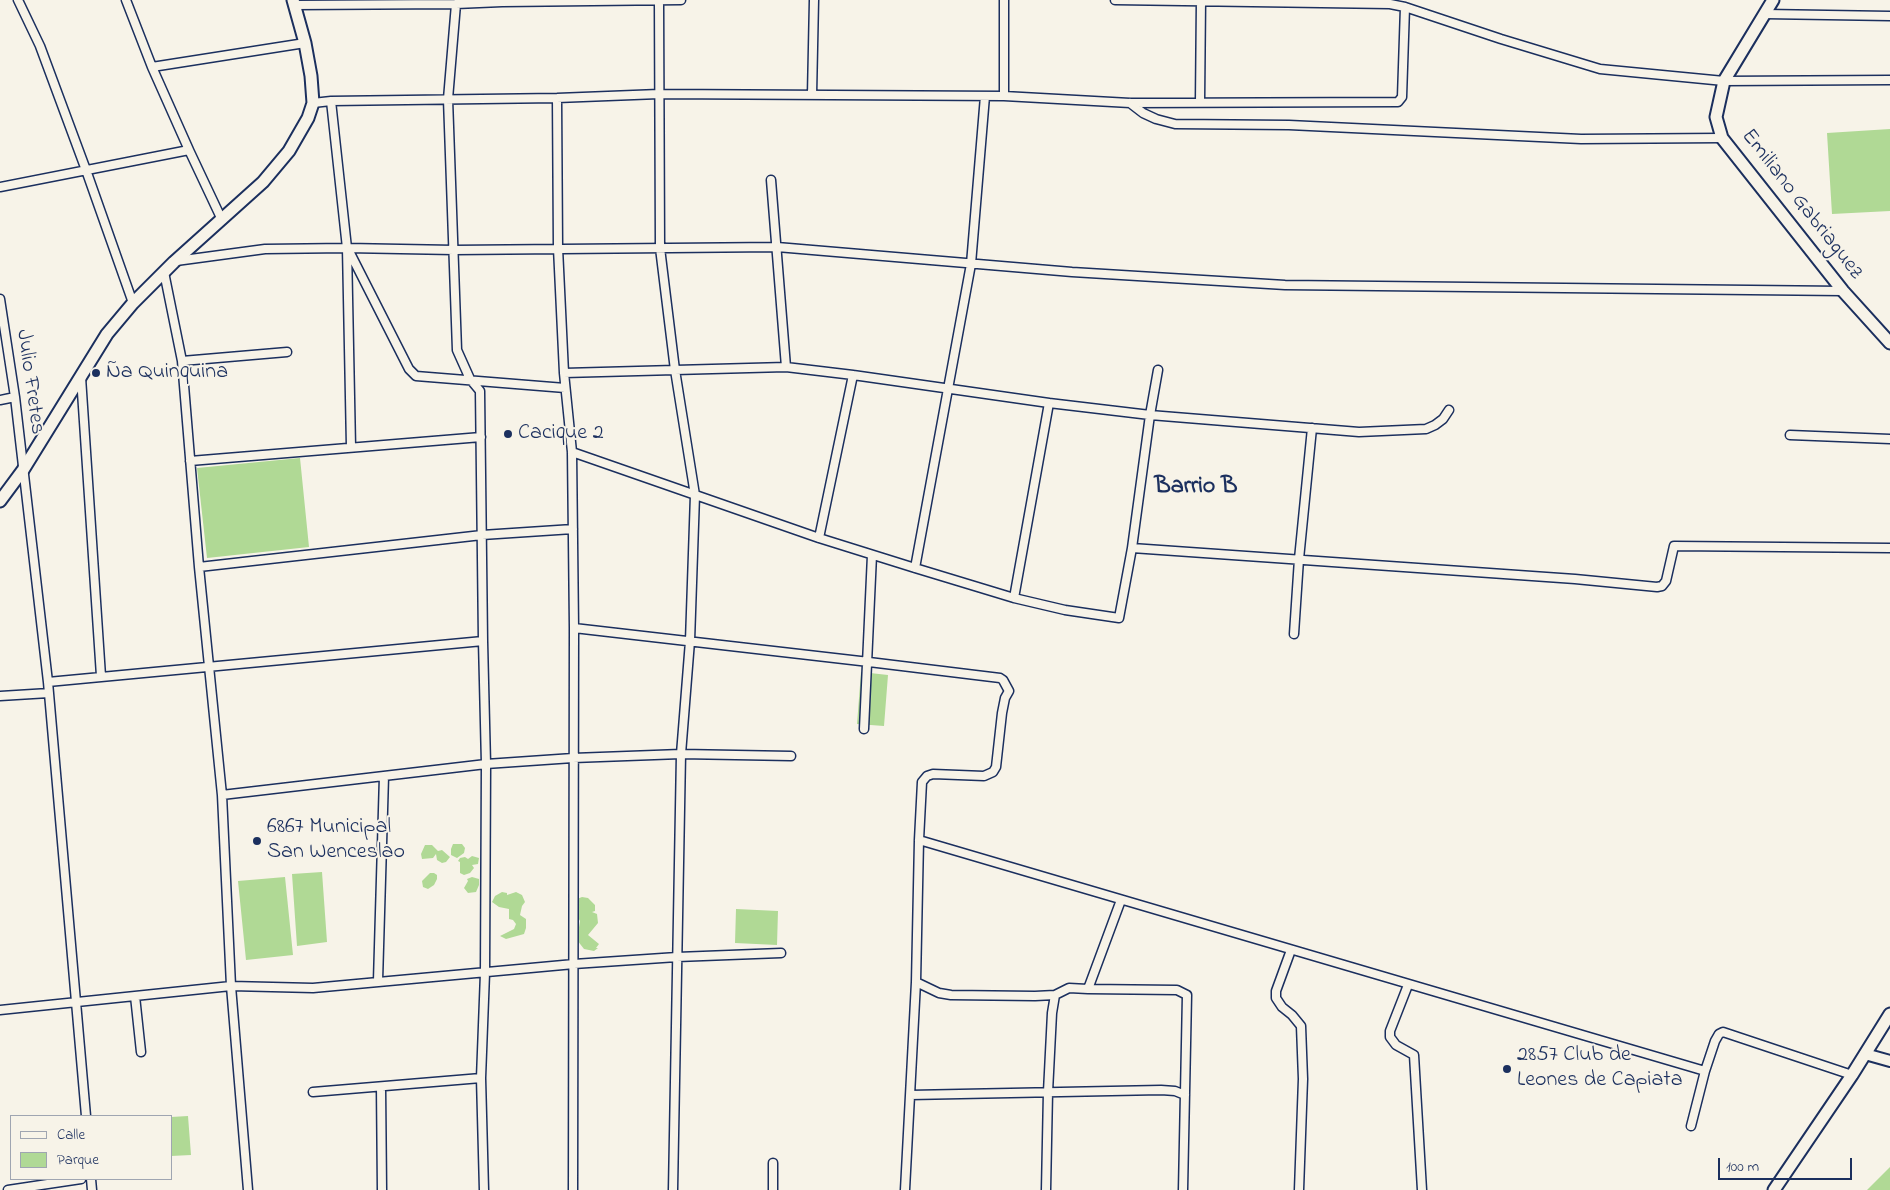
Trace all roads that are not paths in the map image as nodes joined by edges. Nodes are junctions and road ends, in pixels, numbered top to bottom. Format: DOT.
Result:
graph roads {
  1 [pos="18,0"];
  2 [pos="126,0"];
  3 [pos="681,0"];
  4 [pos="814,0"];
  5 [pos="1004,0"];
  6 [pos="1115,0"];
  7 [pos="1201,0"];
  8 [pos="1773,0"];
  9 [pos="502,1"];
  10 [pos="659,1"];
  11 [pos="293,2"];
  12 [pos="404,2"];
  13 [pos="1392,2"];
  14 [pos="456,4"];
  15 [pos="1405,7"];
  16 [pos="1764,14"];
  17 [pos="1890,16"];
  18 [pos="305,42"];
  19 [pos="152,67"];
  20 [pos="1724,80"];
  21 [pos="1890,80"];
  22 [pos="659,94"];
  23 [pos="812,95"];
  24 [pos="986,96"];
  25 [pos="1004,96"];
  26 [pos="448,98"];
  27 [pos="556,98"];
  28 [pos="332,101"];
  29 [pos="1200,102"];
  30 [pos="312,103"];
  31 [pos="1130,103"];
  32 [pos="1722,138"];
  33 [pos="189,150"];
  34 [pos="86,170"];
  35 [pos="771,180"];
  36 [pos="0,187"];
  37 [pos="222,220"];
  38 [pos="777,247"];
  39 [pos="347,248"];
  40 [pos="558,248"];
  41 [pos="660,248"];
  42 [pos="454,250"];
  43 [pos="174,262"];
  44 [pos="971,264"];
  45 [pos="164,272"];
  46 [pos="1843,291"];
  47 [pos="0,299"];
  48 [pos="133,303"];
  49 [pos="1890,343"];
  50 [pos="287,352"];
  51 [pos="182,361"];
  52 [pos="786,367"];
  53 [pos="675,370"];
  54 [pos="1158,370"];
  55 [pos="564,373"];
  56 [pos="81,375"];
  57 [pos="853,375"];
  58 [pos="470,379"];
  59 [pos="565,388"];
  60 [pos="949,390"];
  61 [pos="15,397"];
  62 [pos="0,400"];
  63 [pos="1049,403"];
  64 [pos="1449,410"];
  65 [pos="1150,415"];
  66 [pos="1312,428"];
  67 [pos="1790,435"];
  68 [pos="481,436"];
  69 [pos="1890,438"];
  70 [pos="351,447"];
  71 [pos="572,452"];
  72 [pos="190,461"];
  73 [pos="23,470"];
  74 [pos="695,495"];
  75 [pos="0,502"];
  76 [pos="573,530"];
  77 [pos="482,535"];
  78 [pos="819,538"];
  79 [pos="1132,548"];
  80 [pos="1890,548"];
  81 [pos="872,555"];
  82 [pos="1299,559"];
  83 [pos="199,567"];
  84 [pos="915,568"];
  85 [pos="1014,598"];
  86 [pos="574,628"];
  87 [pos="1294,634"];
  88 [pos="483,641"];
  89 [pos="690,641"];
  90 [pos="869,662"];
  91 [pos="209,666"];
  92 [pos="101,676"];
  93 [pos="48,682"];
  94 [pos="49,693"];
  95 [pos="0,696"];
  96 [pos="864,729"];
  97 [pos="681,754"];
  98 [pos="791,756"];
  99 [pos="573,758"];
  100 [pos="486,764"];
  101 [pos="384,776"];
  102 [pos="222,795"];
  103 [pos="919,840"];
  104 [pos="1121,900"];
  105 [pos="1291,950"];
  106 [pos="781,953"];
  107 [pos="677,957"];
  108 [pos="574,964"];
  109 [pos="485,973"];
  110 [pos="378,981"];
  111 [pos="916,982"];
  112 [pos="1408,985"];
  113 [pos="231,986"];
  114 [pos="1088,989"];
  115 [pos="1054,995"];
  116 [pos="135,996"];
  117 [pos="77,1002"];
  118 [pos="0,1010"];
  119 [pos="1890,1014"];
  120 [pos="141,1052"];
  121 [pos="1865,1054"];
  122 [pos="1890,1061"];
  123 [pos="1704,1071"];
  124 [pos="1852,1075"];
  125 [pos="481,1078"];
  126 [pos="381,1086"];
  127 [pos="313,1092"];
  128 [pos="1048,1092"];
  129 [pos="910,1095"];
  130 [pos="1185,1095"];
  131 [pos="86,1115"];
  132 [pos="1691,1126"];
  133 [pos="774,1163"];
  134 [pos="74,1180"];
  135 [pos="8,1190"];
  136 [pos="248,1190"];
  137 [pos="382,1190"];
  138 [pos="484,1190"];
  139 [pos="573,1190"];
  140 [pos="673,1190"];
  141 [pos="773,1190"];
  142 [pos="905,1190"];
  143 [pos="1046,1190"];
  144 [pos="1183,1190"];
  145 [pos="1299,1190"];
  146 [pos="1422,1190"];
  147 [pos="1774,1190"];
  1 -- 34 [label="street"];
  2 -- 19 [label="street"];
  3 -- 10 [label="street"];
  4 -- 23 [label="street"];
  5 -- 25 [label="street"];
  6 -- 7 [label="street"];
  7 -- 13 [label="street"];
  7 -- 29 [label="street"];
  8 -- 16 [label="main road, Emiliano Gabriaguez"];
  9 -- 10 [label="street"];
  9 -- 14 [label="street"];
  10 -- 22 [label="street"];
  11 -- 12 [label="street"];
  11 -- 18 [label="main road"];
  12 -- 14 [label="street"];
  13 -- 15 [label="street"];
  14 -- 26 [label="street"];
  15 -- 20 [label="street"];
  15 -- 29 [label="street"];
  16 -- 17 [label="street"];
  16 -- 20 [label="main road, Emiliano Gabriaguez"];
  18 -- 19 [label="street"];
  18 -- 30 [label="main road"];
  19 -- 33 [label="street"];
  20 -- 21 [label="street"];
  20 -- 32 [label="main road, Emiliano Gabriaguez"];
  22 -- 23 [label="street"];
  22 -- 27 [label="street"];
  22 -- 41 [label="street"];
  23 -- 24 [label="street"];
  24 -- 25 [label="street"];
  24 -- 44 [label="street"];
  25 -- 31 [label="street"];
  26 -- 27 [label="street"];
  26 -- 28 [label="street"];
  26 -- 42 [label="street"];
  27 -- 40 [label="street"];
  28 -- 30 [label="street"];
  28 -- 39 [label="street"];
  29 -- 31 [label="street"];
  30 -- 37 [label="main road"];
  31 -- 32 [label="street"];
  32 -- 46 [label="main road, Emiliano Gabriaguez"];
  33 -- 34 [label="street"];
  33 -- 37 [label="street"];
  34 -- 36 [label="street"];
  34 -- 48 [label="street"];
  35 -- 38 [label="street"];
  37 -- 43 [label="main road"];
  38 -- 41 [label="street"];
  38 -- 44 [label="street"];
  38 -- 52 [label="street"];
  39 -- 42 [label="street"];
  39 -- 43 [label="street"];
  39 -- 58 [label="street"];
  39 -- 70 [label="street"];
  40 -- 41 [label="street"];
  40 -- 42 [label="street"];
  40 -- 55 [label="street"];
  41 -- 53 [label="street"];
  42 -- 58 [label="street"];
  43 -- 45 [label="main road"];
  44 -- 46 [label="street"];
  44 -- 60 [label="street"];
  45 -- 48 [label="main road"];
  45 -- 51 [label="street"];
  46 -- 49 [label="main road, Emiliano Gabriaguez"];
  47 -- 61 [label="street, Julio Fretes"];
  48 -- 56 [label="main road"];
  50 -- 51 [label="street"];
  51 -- 72 [label="street"];
  52 -- 53 [label="street"];
  52 -- 57 [label="street"];
  53 -- 55 [label="street"];
  53 -- 74 [label="street"];
  54 -- 65 [label="street"];
  55 -- 59 [label="street"];
  56 -- 73 [label="main road"];
  56 -- 92 [label="street"];
  57 -- 60 [label="street"];
  57 -- 78 [label="street"];
  58 -- 59 [label="street"];
  58 -- 68 [label="street"];
  59 -- 71 [label="street"];
  60 -- 63 [label="street"];
  60 -- 84 [label="street"];
  61 -- 62 [label="street"];
  61 -- 73 [label="street, Julio Fretes"];
  63 -- 65 [label="street"];
  63 -- 85 [label="street"];
  64 -- 66 [label="street"];
  65 -- 66 [label="street"];
  65 -- 79 [label="street"];
  66 -- 82 [label="street"];
  67 -- 69 [label="street"];
  68 -- 70 [label="street"];
  68 -- 77 [label="street"];
  70 -- 72 [label="street"];
  71 -- 74 [label="street"];
  71 -- 76 [label="street"];
  72 -- 83 [label="street"];
  73 -- 75 [label="main road"];
  73 -- 93 [label="street, Julio Fretes"];
  74 -- 78 [label="street"];
  74 -- 89 [label="street"];
  76 -- 77 [label="street"];
  76 -- 86 [label="street"];
  77 -- 83 [label="street"];
  77 -- 88 [label="street"];
  78 -- 81 [label="street"];
  79 -- 82 [label="street"];
  79 -- 85 [label="street"];
  80 -- 82 [label="street"];
  81 -- 84 [label="street"];
  81 -- 90 [label="street"];
  82 -- 87 [label="street"];
  83 -- 91 [label="street"];
  84 -- 85 [label="street"];
  86 -- 89 [label="street"];
  86 -- 99 [label="street"];
  88 -- 91 [label="street"];
  88 -- 100 [label="street"];
  89 -- 90 [label="street"];
  89 -- 97 [label="street"];
  90 -- 96 [label="street"];
  90 -- 103 [label="street"];
  91 -- 92 [label="street"];
  91 -- 102 [label="street"];
  92 -- 93 [label="street"];
  93 -- 94 [label="street, Julio Fretes"];
  94 -- 95 [label="street"];
  94 -- 117 [label="street, Julio Fretes"];
  97 -- 98 [label="street"];
  97 -- 99 [label="street"];
  97 -- 107 [label="street"];
  99 -- 100 [label="street"];
  99 -- 108 [label="street"];
  100 -- 101 [label="street"];
  100 -- 109 [label="street"];
  101 -- 102 [label="street"];
  101 -- 110 [label="street"];
  102 -- 113 [label="street"];
  103 -- 104 [label="street"];
  103 -- 111 [label="street"];
  104 -- 105 [label="street"];
  104 -- 114 [label="street"];
  105 -- 112 [label="street"];
  105 -- 145 [label="street"];
  106 -- 107 [label="street"];
  107 -- 108 [label="street"];
  107 -- 140 [label="street"];
  108 -- 109 [label="street"];
  108 -- 139 [label="street"];
  109 -- 110 [label="street"];
  109 -- 125 [label="street"];
  110 -- 113 [label="street"];
  111 -- 115 [label="street"];
  111 -- 129 [label="street"];
  112 -- 123 [label="street"];
  112 -- 146 [label="street"];
  113 -- 116 [label="street"];
  113 -- 136 [label="street"];
  114 -- 115 [label="street"];
  114 -- 130 [label="street"];
  115 -- 128 [label="street"];
  116 -- 117 [label="street"];
  116 -- 120 [label="street"];
  117 -- 118 [label="street"];
  117 -- 131 [label="street, Julio Fretes"];
  119 -- 121 [label="main road"];
  121 -- 122 [label="street"];
  121 -- 124 [label="main road"];
  123 -- 124 [label="street"];
  123 -- 132 [label="street"];
  124 -- 147 [label="main road"];
  125 -- 126 [label="street"];
  125 -- 138 [label="street"];
  126 -- 127 [label="street"];
  126 -- 137 [label="street"];
  128 -- 129 [label="street"];
  128 -- 130 [label="street"];
  128 -- 143 [label="street"];
  129 -- 142 [label="street"];
  130 -- 144 [label="street"];
  133 -- 141 [label="street"];
  134 -- 135 [label="street"];
}
